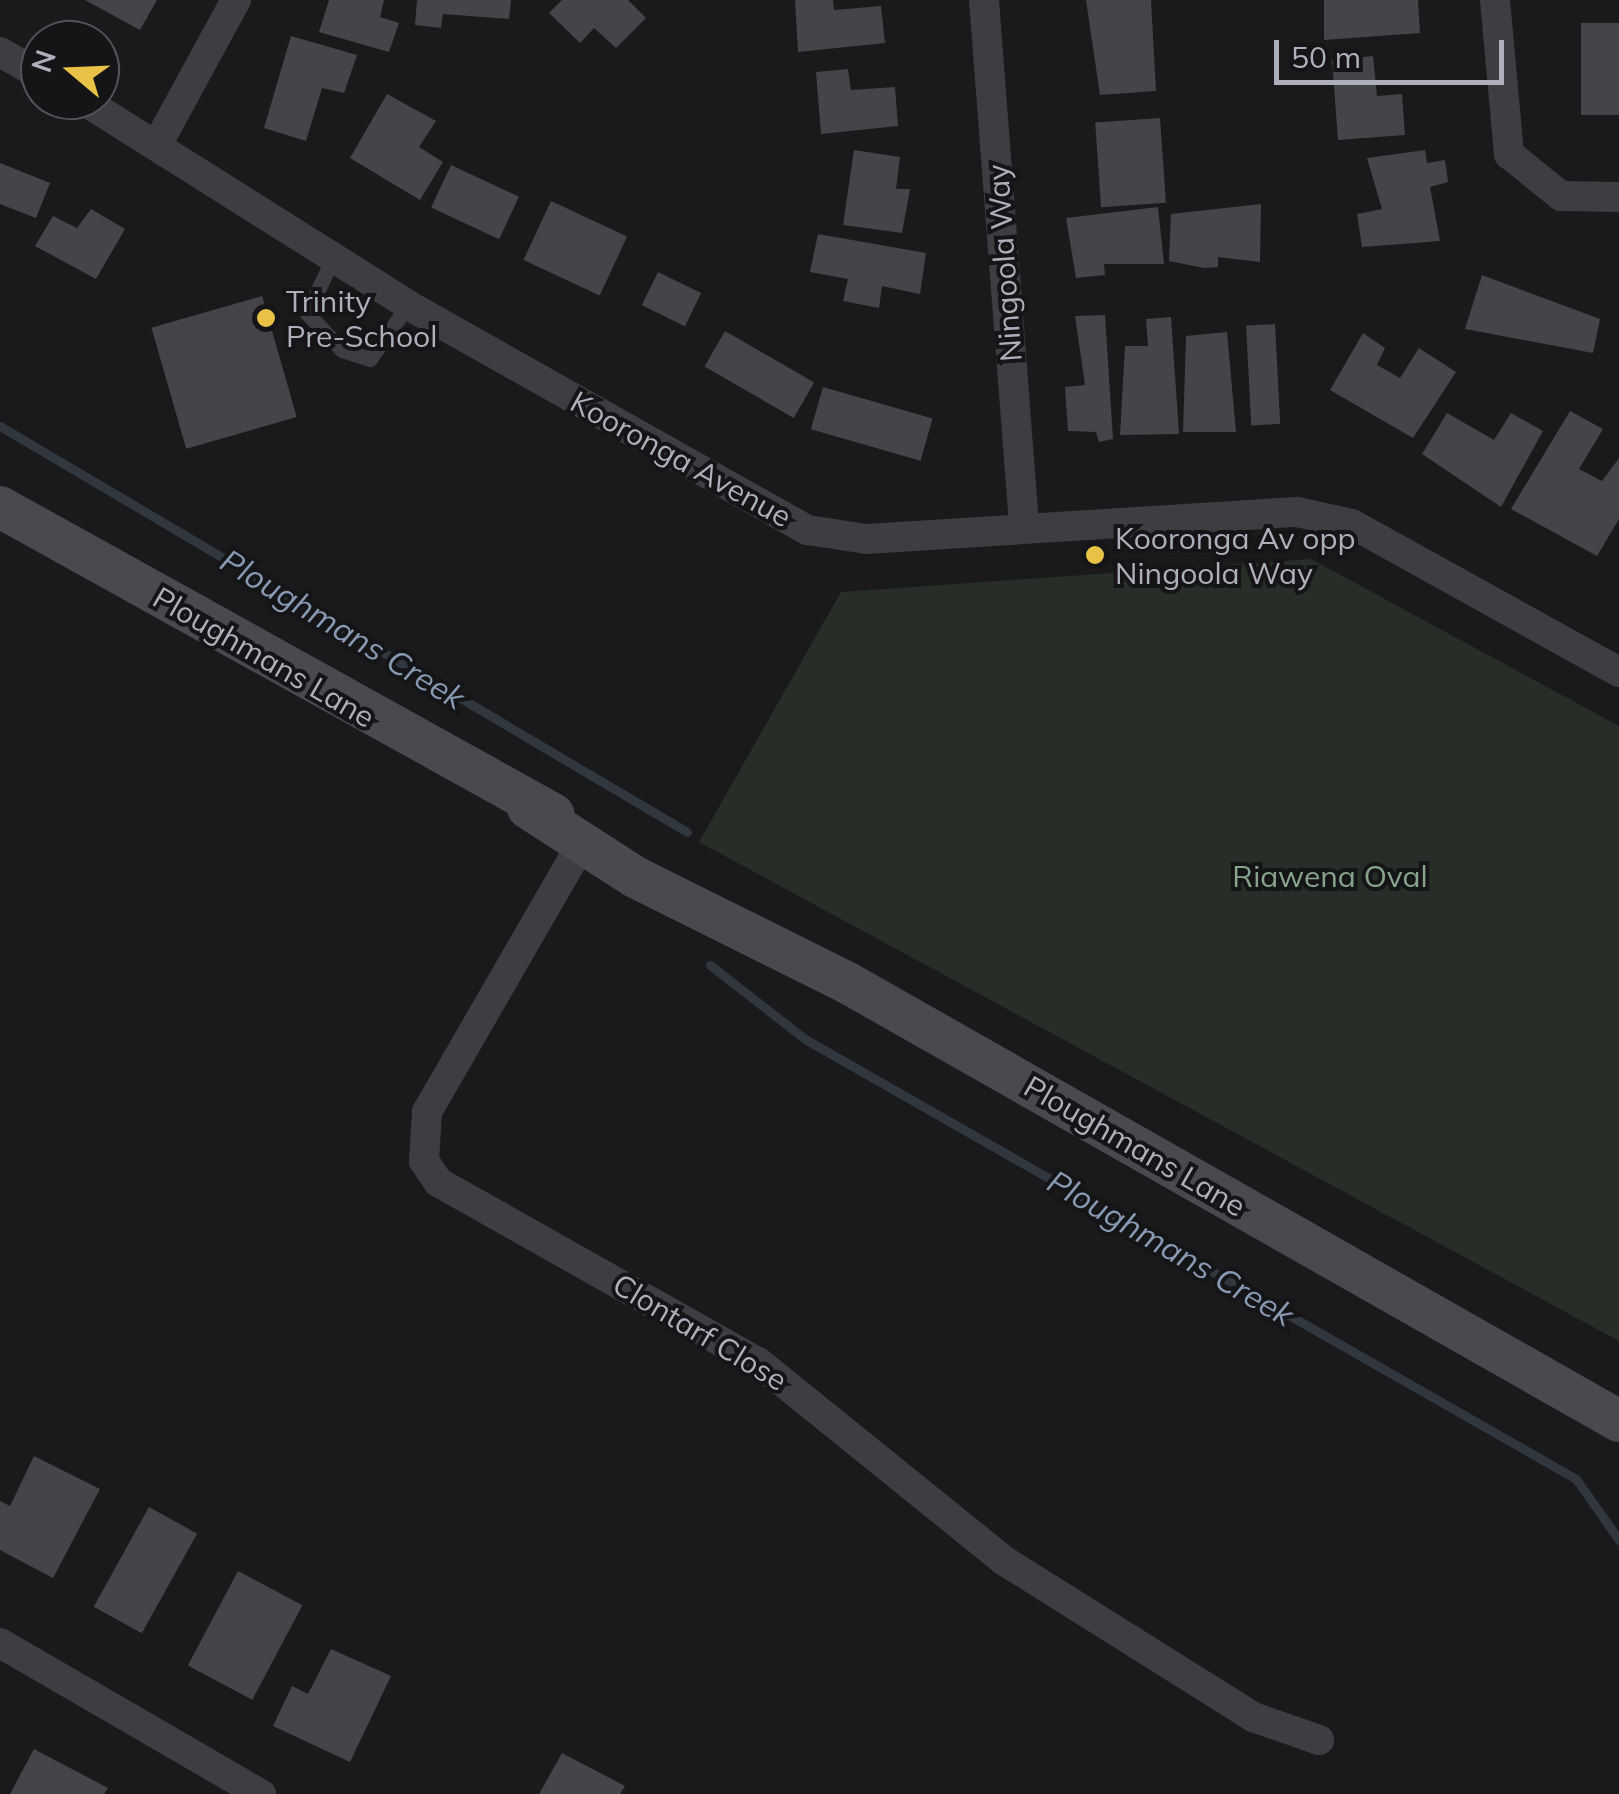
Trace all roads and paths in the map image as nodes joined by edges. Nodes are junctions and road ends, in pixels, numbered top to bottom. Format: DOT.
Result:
graph roads {
  1 [pos="236,0"];
  2 [pos="984,0"];
  3 [pos="1495,0"];
  4 [pos="118,120"];
  5 [pos="158,143"];
  6 [pos="1619,198"];
  7 [pos="333,258"];
  8 [pos="408,305"];
  9 [pos="0,507"];
  10 [pos="1024,525"];
  11 [pos="1619,672"];
  12 [pos="528,808"];
  13 [pos="580,845"];
  14 [pos="648,876"];
  15 [pos="1619,1420"];
  16 [pos="0,1643"];
  17 [pos="1319,1740"];
  18 [pos="261,1794"];
  1 -- 5 [label="street"];
  2 -- 10 [label="street, Ningoola Way"];
  3 -- 6 [label="street"];
  4 -- 5 [label="street, Kooronga Avenue"];
  5 -- 7 [label="street, Kooronga Avenue"];
  7 -- 8 [label="street, Kooronga Avenue"];
  7 -- 8 [label="lane"];
  8 -- 10 [label="street, Kooronga Avenue"];
  9 -- 12 [label="street, Ploughmans Lane"];
  10 -- 11 [label="street, Kooronga Avenue"];
  12 -- 13 [label="street, Ploughmans Lane"];
  12 -- 14 [label="street, Ploughmans Lane"];
  13 -- 14 [label="street, Ploughmans Lane"];
  13 -- 17 [label="street, Clontarf Close"];
  14 -- 15 [label="street, Ploughmans Lane"];
  16 -- 18 [label="street"];
}
